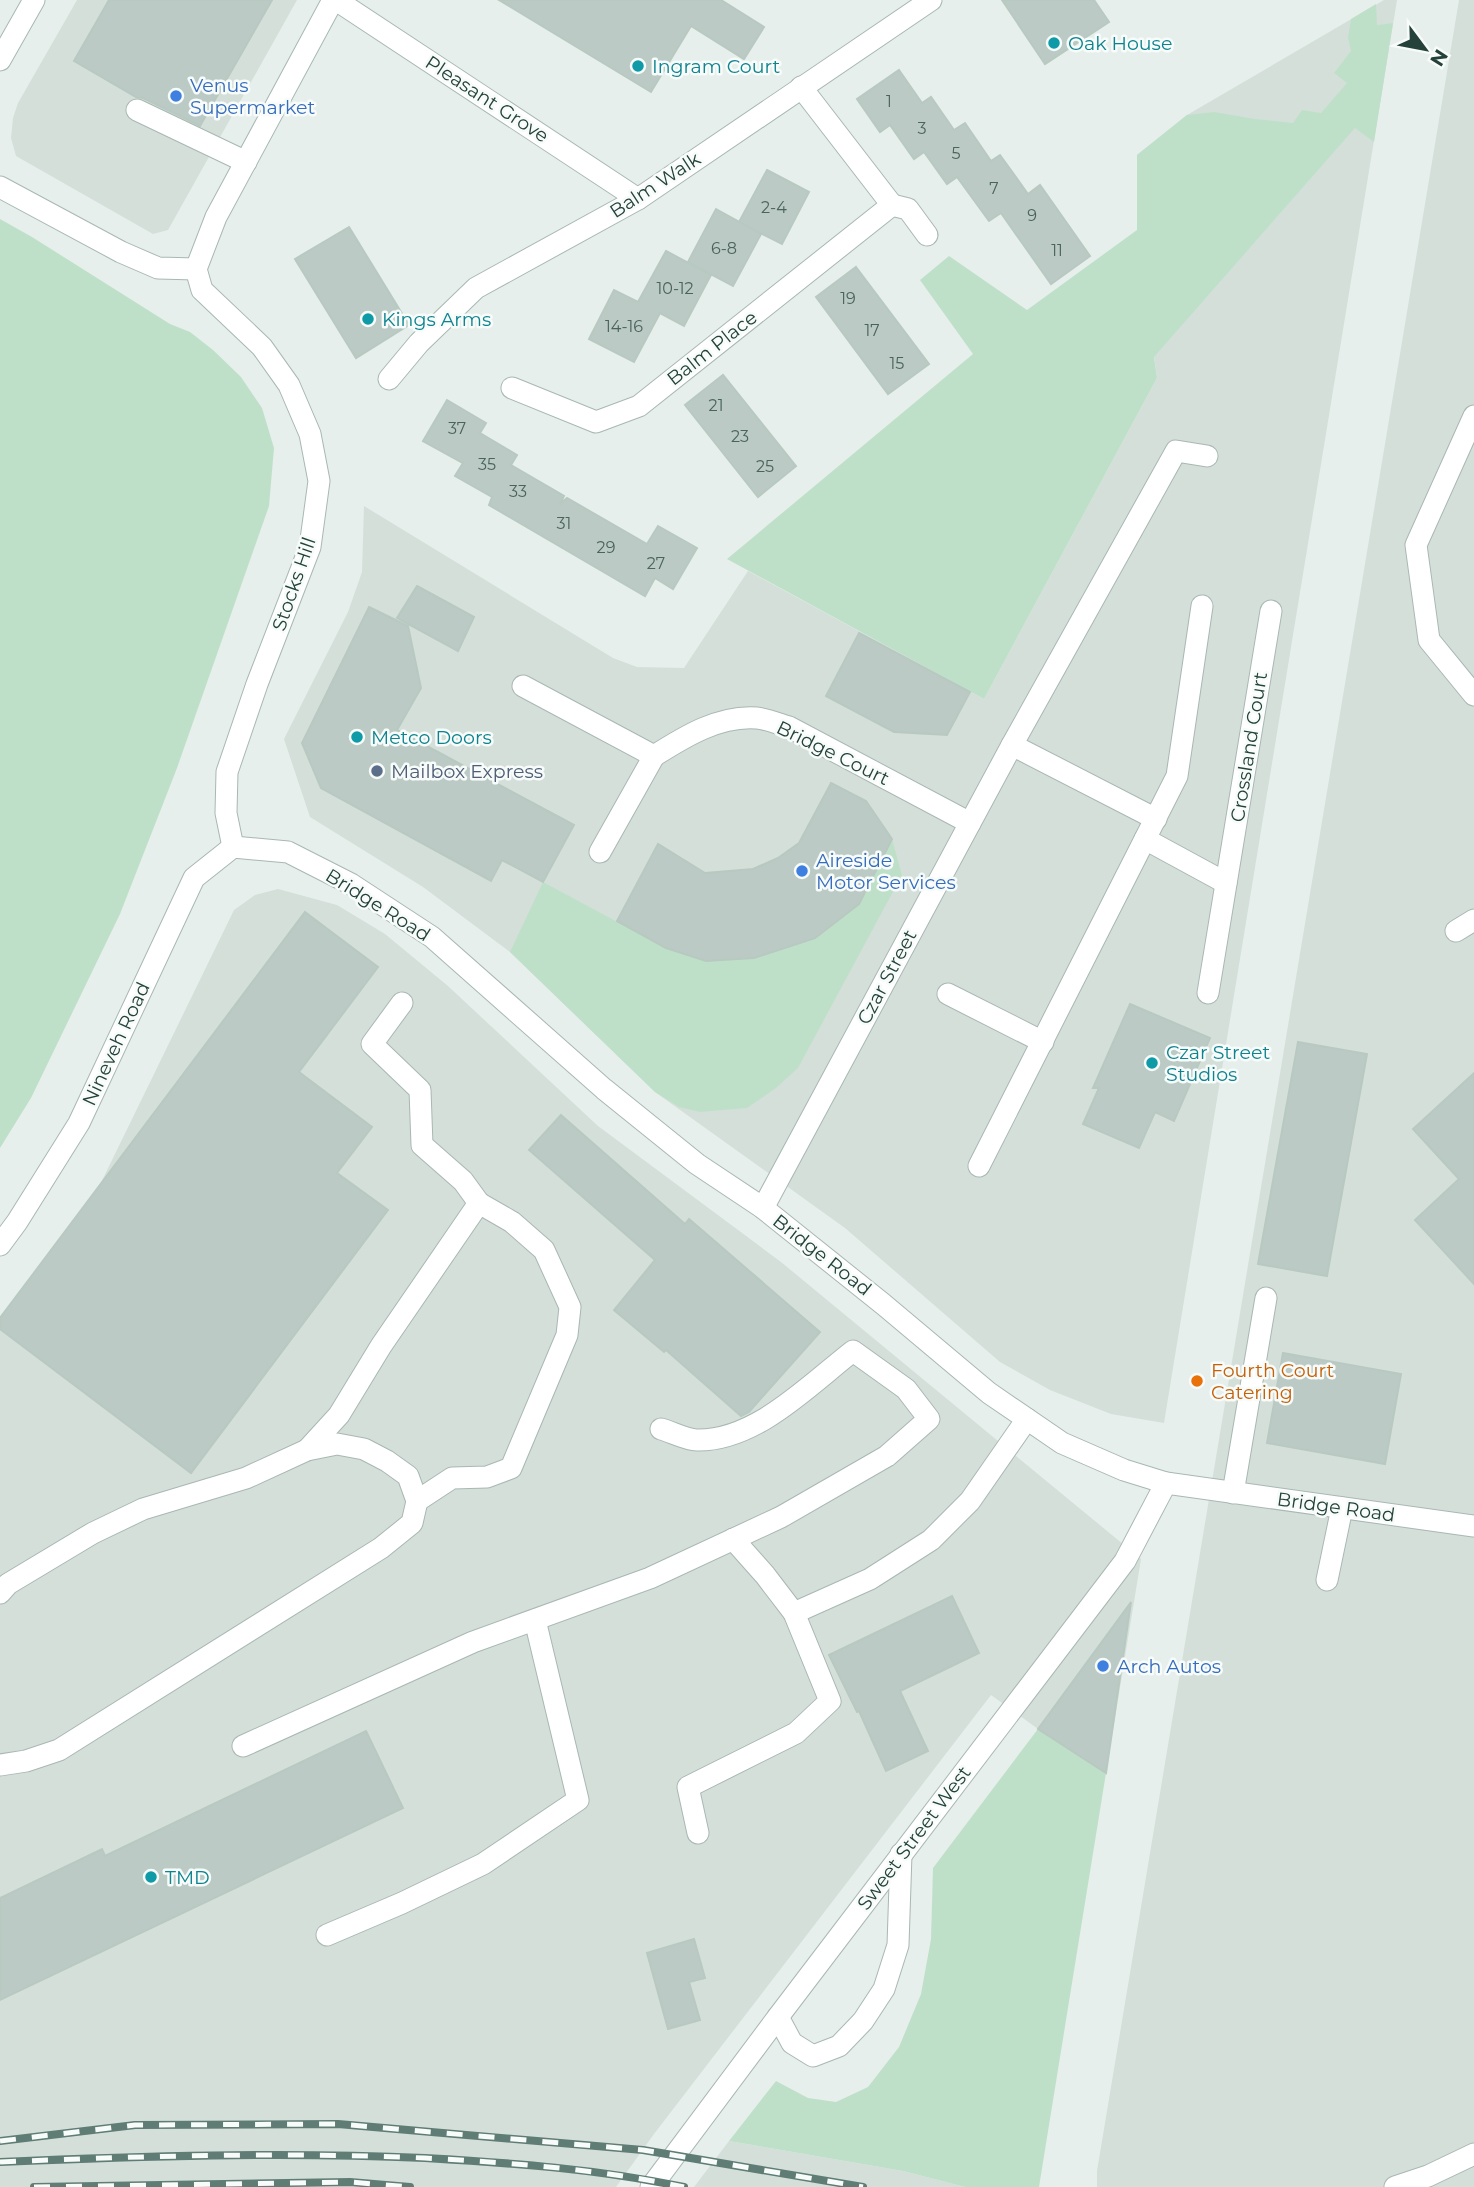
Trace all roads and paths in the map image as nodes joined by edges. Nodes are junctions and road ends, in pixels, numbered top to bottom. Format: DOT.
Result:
graph roads {
  1 [pos="34,0"];
  2 [pos="335,0"];
  3 [pos="931,0"];
  4 [pos="0,60"];
  5 [pos="801,87"];
  6 [pos="137,110"];
  7 [pos="247,162"];
  8 [pos="0,187"];
  9 [pos="638,199"];
  10 [pos="892,205"];
  11 [pos="927,236"];
  12 [pos="196,269"];
  13 [pos="389,379"];
  14 [pos="512,388"];
  15 [pos="1474,416"];
  16 [pos="1207,456"];
  17 [pos="1202,606"];
  18 [pos="1271,611"];
  19 [pos="523,686"];
  20 [pos="1474,695"];
  21 [pos="1012,745"];
  22 [pos="654,756"];
  23 [pos="1156,819"];
  24 [pos="970,823"];
  25 [pos="1145,839"];
  26 [pos="233,847"];
  27 [pos="600,852"];
  28 [pos="1226,883"];
  29 [pos="1208,993"];
  30 [pos="948,994"];
  31 [pos="402,1003"];
  32 [pos="1043,1042"];
  33 [pos="979,1166"];
  34 [pos="479,1203"];
  35 [pos="763,1209"];
  36 [pos="0,1245"];
  37 [pos="1266,1298"];
  38 [pos="1027,1419"];
  39 [pos="661,1429"];
  40 [pos="307,1450"];
  41 [pos="1166,1483"];
  42 [pos="1233,1493"];
  43 [pos="417,1501"];
  44 [pos="1342,1508"];
  45 [pos="1474,1526"];
  46 [pos="733,1539"];
  47 [pos="1327,1580"];
  48 [pos="0,1592"];
  49 [pos="794,1613"];
  50 [pos="535,1620"];
  51 [pos="243,1746"];
  52 [pos="0,1765"];
  53 [pos="698,1833"];
  54 [pos="901,1854"];
  55 [pos="327,1936"];
  56 [pos="778,2017"];
  57 [pos="1474,2154"];
  58 [pos="651,2187"];
  59 [pos="1395,2187"];
  1 -- 4 [label="street"];
  2 -- 7 [label="street"];
  2 -- 9 [label="street, Pleasant Grove"];
  3 -- 5 [label="street, Balm Walk"];
  5 -- 9 [label="street, Balm Walk"];
  5 -- 10 [label="street"];
  6 -- 7 [label="street"];
  7 -- 12 [label="street"];
  8 -- 12 [label="street"];
  9 -- 13 [label="street, Balm Walk"];
  10 -- 11 [label="street"];
  10 -- 14 [label="street, Balm Place"];
  12 -- 26 [label="street, Stocks Hill"];
  15 -- 20 [label="street"];
  16 -- 21 [label="street, Czar Street"];
  17 -- 23 [label="street"];
  18 -- 28 [label="street, Crossland Court"];
  19 -- 22 [label="street"];
  21 -- 23 [label="street"];
  21 -- 24 [label="street, Czar Street"];
  22 -- 24 [label="street, Bridge Court"];
  22 -- 27 [label="street, Bridge Court"];
  23 -- 25 [label="street"];
  24 -- 35 [label="street, Czar Street"];
  25 -- 28 [label="street"];
  25 -- 32 [label="street"];
  26 -- 35 [label="street, Bridge Road"];
  26 -- 36 [label="street, Nineveh Road"];
  28 -- 29 [label="street, Crossland Court"];
  30 -- 32 [label="street"];
  31 -- 34 [label="street"];
  32 -- 33 [label="street"];
  34 -- 40 [label="street"];
  34 -- 43 [label="street"];
  35 -- 38 [label="street, Bridge Road"];
  37 -- 42 [label="street"];
  38 -- 41 [label="street, Bridge Road"];
  38 -- 49 [label="street"];
  39 -- 46 [label="street"];
  40 -- 43 [label="street"];
  40 -- 48 [label="street"];
  41 -- 42 [label="street, Bridge Road"];
  41 -- 54 [label="street, Sweet Street West"];
  42 -- 44 [label="street, Bridge Road"];
  43 -- 52 [label="street"];
  44 -- 45 [label="street, Bridge Road"];
  44 -- 47 [label="street"];
  46 -- 49 [label="street"];
  46 -- 50 [label="street"];
  49 -- 53 [label="street"];
  50 -- 51 [label="street"];
  50 -- 55 [label="street"];
  54 -- 56 [label="street, Sweet Street West"];
  54 -- 56 [label="street"];
  56 -- 58 [label="street, Sweet Street West"];
  57 -- 59 [label="street"];
}
